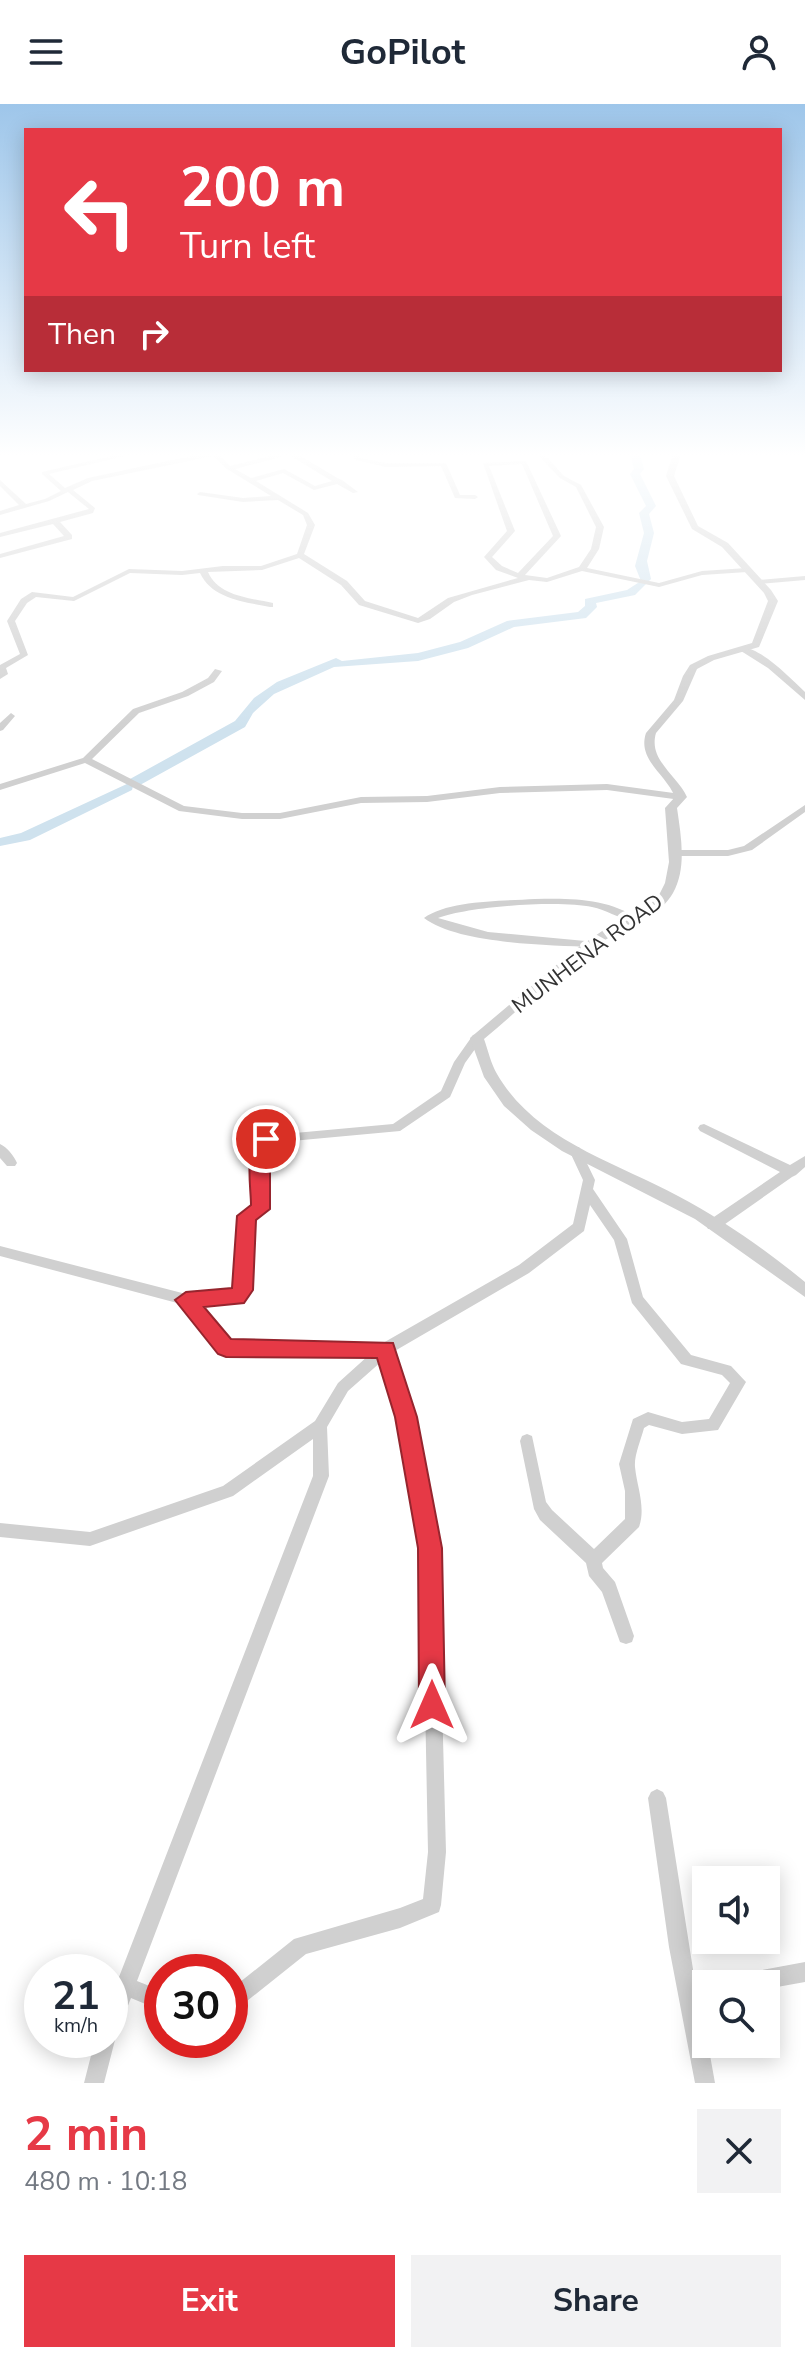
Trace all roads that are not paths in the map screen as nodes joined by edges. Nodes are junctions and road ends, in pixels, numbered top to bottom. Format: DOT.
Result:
graph roads {
  1 [pos="34,546"];
  2 [pos="303,546"];
  3 [pos="497,546"];
  4 [pos="548,546"];
  5 [pos="596,546"];
  6 [pos="726,546"];
  7 [pos="1,555"];
  8 [pos="300,555"];
  9 [pos="582,569"];
  10 [pos="203,570"];
  11 [pos="747,570"];
  12 [pos="523,577"];
  13 [pos="805,578"];
  14 [pos="759,582"];
  15 [pos="270,605"];
  16 [pos="744,649"];
  17 [pos="218,671"];
  18 [pos="0,676"];
  19 [pos="805,697"];
  20 [pos="11,716"];
  21 [pos="0,728"];
  22 [pos="86,760"];
  23 [pos="0,787"];
  24 [pos="681,797"];
  25 [pos="805,808"];
  26 [pos="676,853"];
  27 [pos="633,919"];
  28 [pos="592,944"];
  29 [pos="477,1038"];
  30 [pos="704,1128"];
  31 [pos="0,1149"];
  32 [pos="575,1150"];
  33 [pos="805,1161"];
  34 [pos="11,1163"];
  35 [pos="792,1172"];
  36 [pos="587,1190"];
  37 [pos="713,1225"];
  38 [pos="0,1251"];
  39 [pos="805,1291"];
  40 [pos="186,1300"];
  41 [pos="385,1349"];
  42 [pos="320,1426"];
  43 [pos="527,1441"];
  44 [pos="0,1530"];
  45 [pos="594,1560"];
  46 [pos="626,1636"];
  47 [pos="657,1798"];
  48 [pos="692,1970"];
  49 [pos="128,1972"];
  50 [pos="805,1972"];
  51 [pos="780,1977"];
  52 [pos="248,1988"];
  53 [pos="100,2058"];
  54 [pos="703,2058"];
  55 [pos="94,2083"];
  56 [pos="705,2083"];
  1 -- 7 [label="street"];
  2 -- 8 [label="street"];
  3 -- 12 [label="street"];
  4 -- 12 [label="street"];
  5 -- 9 [label="street"];
  6 -- 11 [label="street"];
  8 -- 10 [label="street"];
  8 -- 12 [label="street"];
  9 -- 11 [label="street"];
  9 -- 12 [label="street"];
  10 -- 15 [label="street"];
  10 -- 18 [label="street"];
  11 -- 14 [label="street"];
  13 -- 14 [label="street"];
  14 -- 16 [label="street"];
  16 -- 19 [label="street"];
  16 -- 24 [label="street"];
  17 -- 22 [label="street"];
  20 -- 21 [label="street"];
  22 -- 23 [label="street"];
  22 -- 24 [label="street"];
  24 -- 26 [label="street, MUNHENA ROAD"];
  25 -- 26 [label="street"];
  26 -- 27 [label="street, MUNHENA ROAD"];
  27 -- 28 [label="street, MUNHENA ROAD"];
  27 -- 28 [label="street"];
  28 -- 29 [label="street, MUNHENA ROAD"];
  29 -- 32 [label="street"];
  29 -- 40 [label="street"];
  30 -- 35 [label="street"];
  31 -- 34 [label="street"];
  32 -- 36 [label="street"];
  32 -- 37 [label="street"];
  33 -- 35 [label="street"];
  35 -- 37 [label="street"];
  36 -- 41 [label="street"];
  36 -- 45 [label="street"];
  37 -- 39 [label="street"];
  38 -- 40 [label="street"];
  40 -- 41 [label="street"];
  41 -- 42 [label="street"];
  41 -- 52 [label="street"];
  42 -- 44 [label="street"];
  42 -- 49 [label="street"];
  43 -- 45 [label="street"];
  45 -- 46 [label="street"];
  47 -- 48 [label="street"];
  50 -- 51 [label="street"];
  53 -- 55 [label="street"];
  54 -- 56 [label="street"];
}
